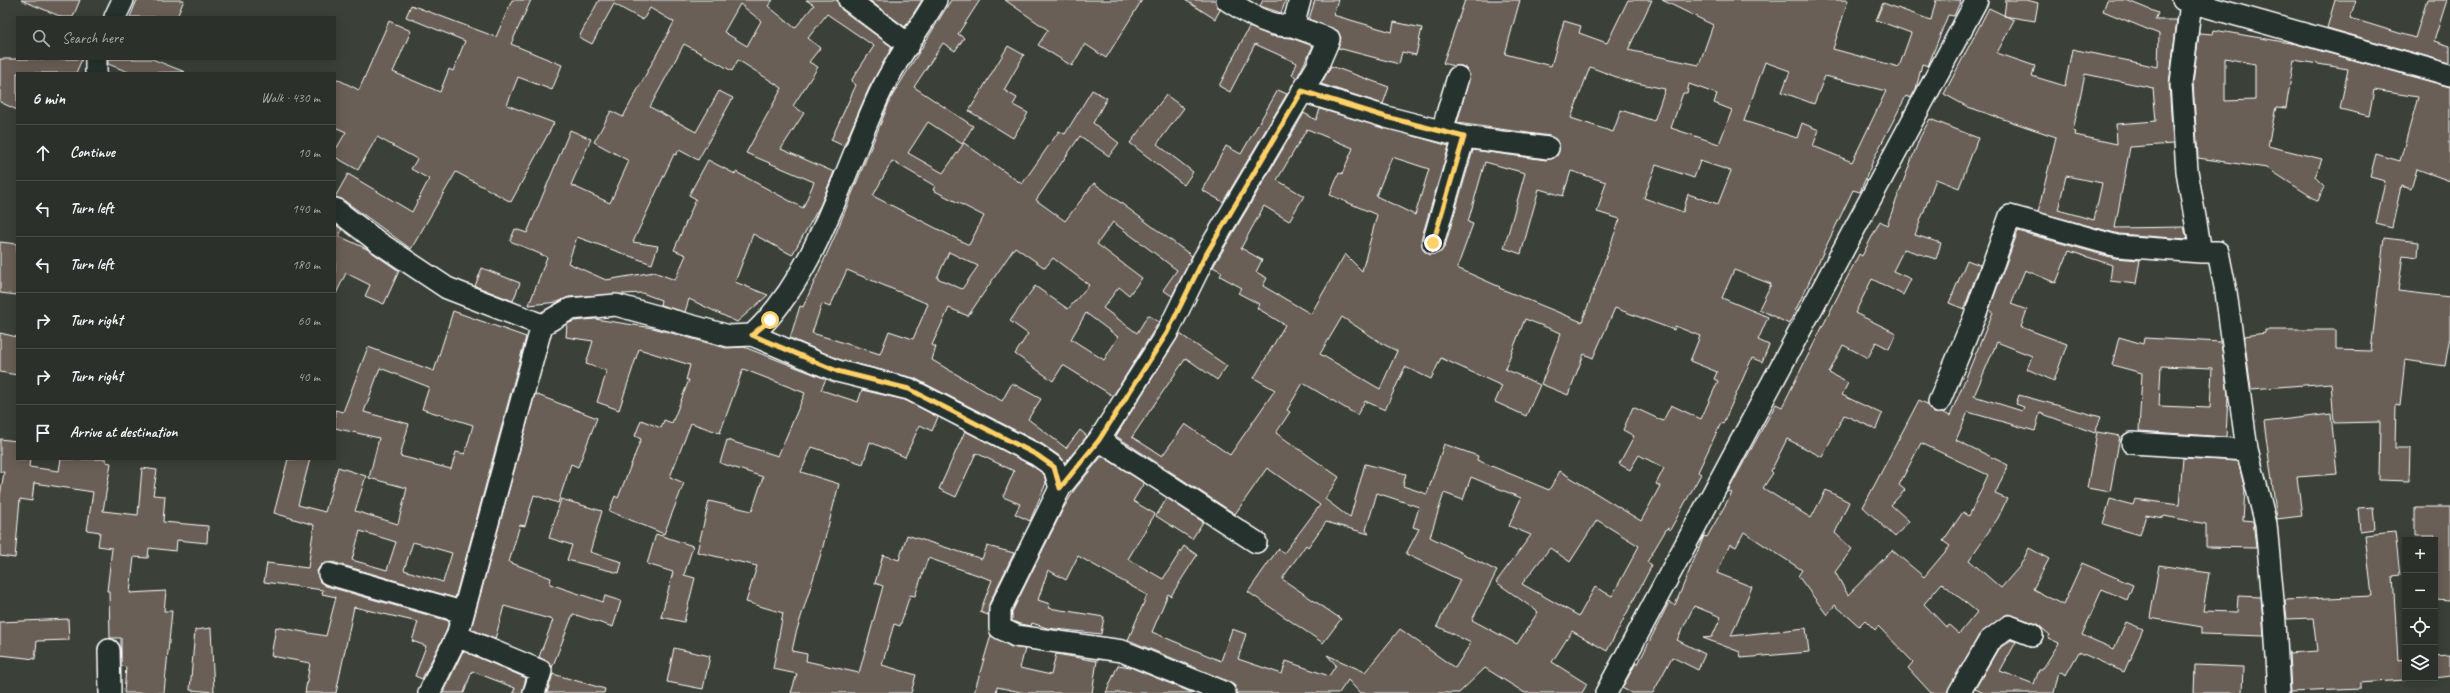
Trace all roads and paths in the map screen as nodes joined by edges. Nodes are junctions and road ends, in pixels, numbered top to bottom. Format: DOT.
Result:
graph roads {
  1 [pos="123,0"];
  2 [pos="849,0"];
  3 [pos="936,0"];
  4 [pos="1227,0"];
  5 [pos="1300,0"];
  6 [pos="1977,0"];
  7 [pos="2187,1"];
  8 [pos="115,16"];
  9 [pos="1293,26"];
  10 [pos="909,45"];
  11 [pos="2450,75"];
  12 [pos="1458,77"];
  13 [pos="1302,91"];
  14 [pos="1442,131"];
  15 [pos="1464,137"];
  16 [pos="1548,148"];
  17 [pos="336,210"];
  18 [pos="1433,243"];
  19 [pos="2201,252"];
  20 [pos="542,325"];
  21 [pos="752,335"];
  22 [pos="1939,402"];
  23 [pos="1099,440"];
  24 [pos="2132,444"];
  25 [pos="2247,450"];
  26 [pos="1060,488"];
  27 [pos="1256,542"];
  28 [pos="329,574"];
  29 [pos="462,612"];
  30 [pos="2032,635"];
  31 [pos="457,636"];
  32 [pos="109,650"];
  33 [pos="110,693"];
  34 [pos="429,693"];
  35 [pos="534,693"];
  36 [pos="1226,693"];
  37 [pos="1606,693"];
  38 [pos="1959,693"];
  39 [pos="2279,693"];
  1 -- 8 [label="street"];
  2 -- 10 [label="street"];
  3 -- 10 [label="street"];
  4 -- 9 [label="street"];
  5 -- 9 [label="street"];
  6 -- 37 [label="street"];
  7 -- 11 [label="street"];
  7 -- 19 [label="street"];
  9 -- 13 [label="street"];
  10 -- 21 [label="street"];
  12 -- 14 [label="street"];
  13 -- 14 [label="street"];
  13 -- 23 [label="street"];
  14 -- 15 [label="street"];
  15 -- 16 [label="street"];
  15 -- 18 [label="street"];
  17 -- 20 [label="street"];
  19 -- 22 [label="street"];
  19 -- 25 [label="street"];
  20 -- 21 [label="street"];
  20 -- 29 [label="street"];
  21 -- 26 [label="street"];
  23 -- 26 [label="street"];
  23 -- 27 [label="street"];
  24 -- 25 [label="street"];
  25 -- 39 [label="street"];
  26 -- 36 [label="street"];
  28 -- 29 [label="street"];
  29 -- 31 [label="street"];
  30 -- 38 [label="street"];
  31 -- 34 [label="street"];
  31 -- 35 [label="street"];
  32 -- 33 [label="street"];
}
